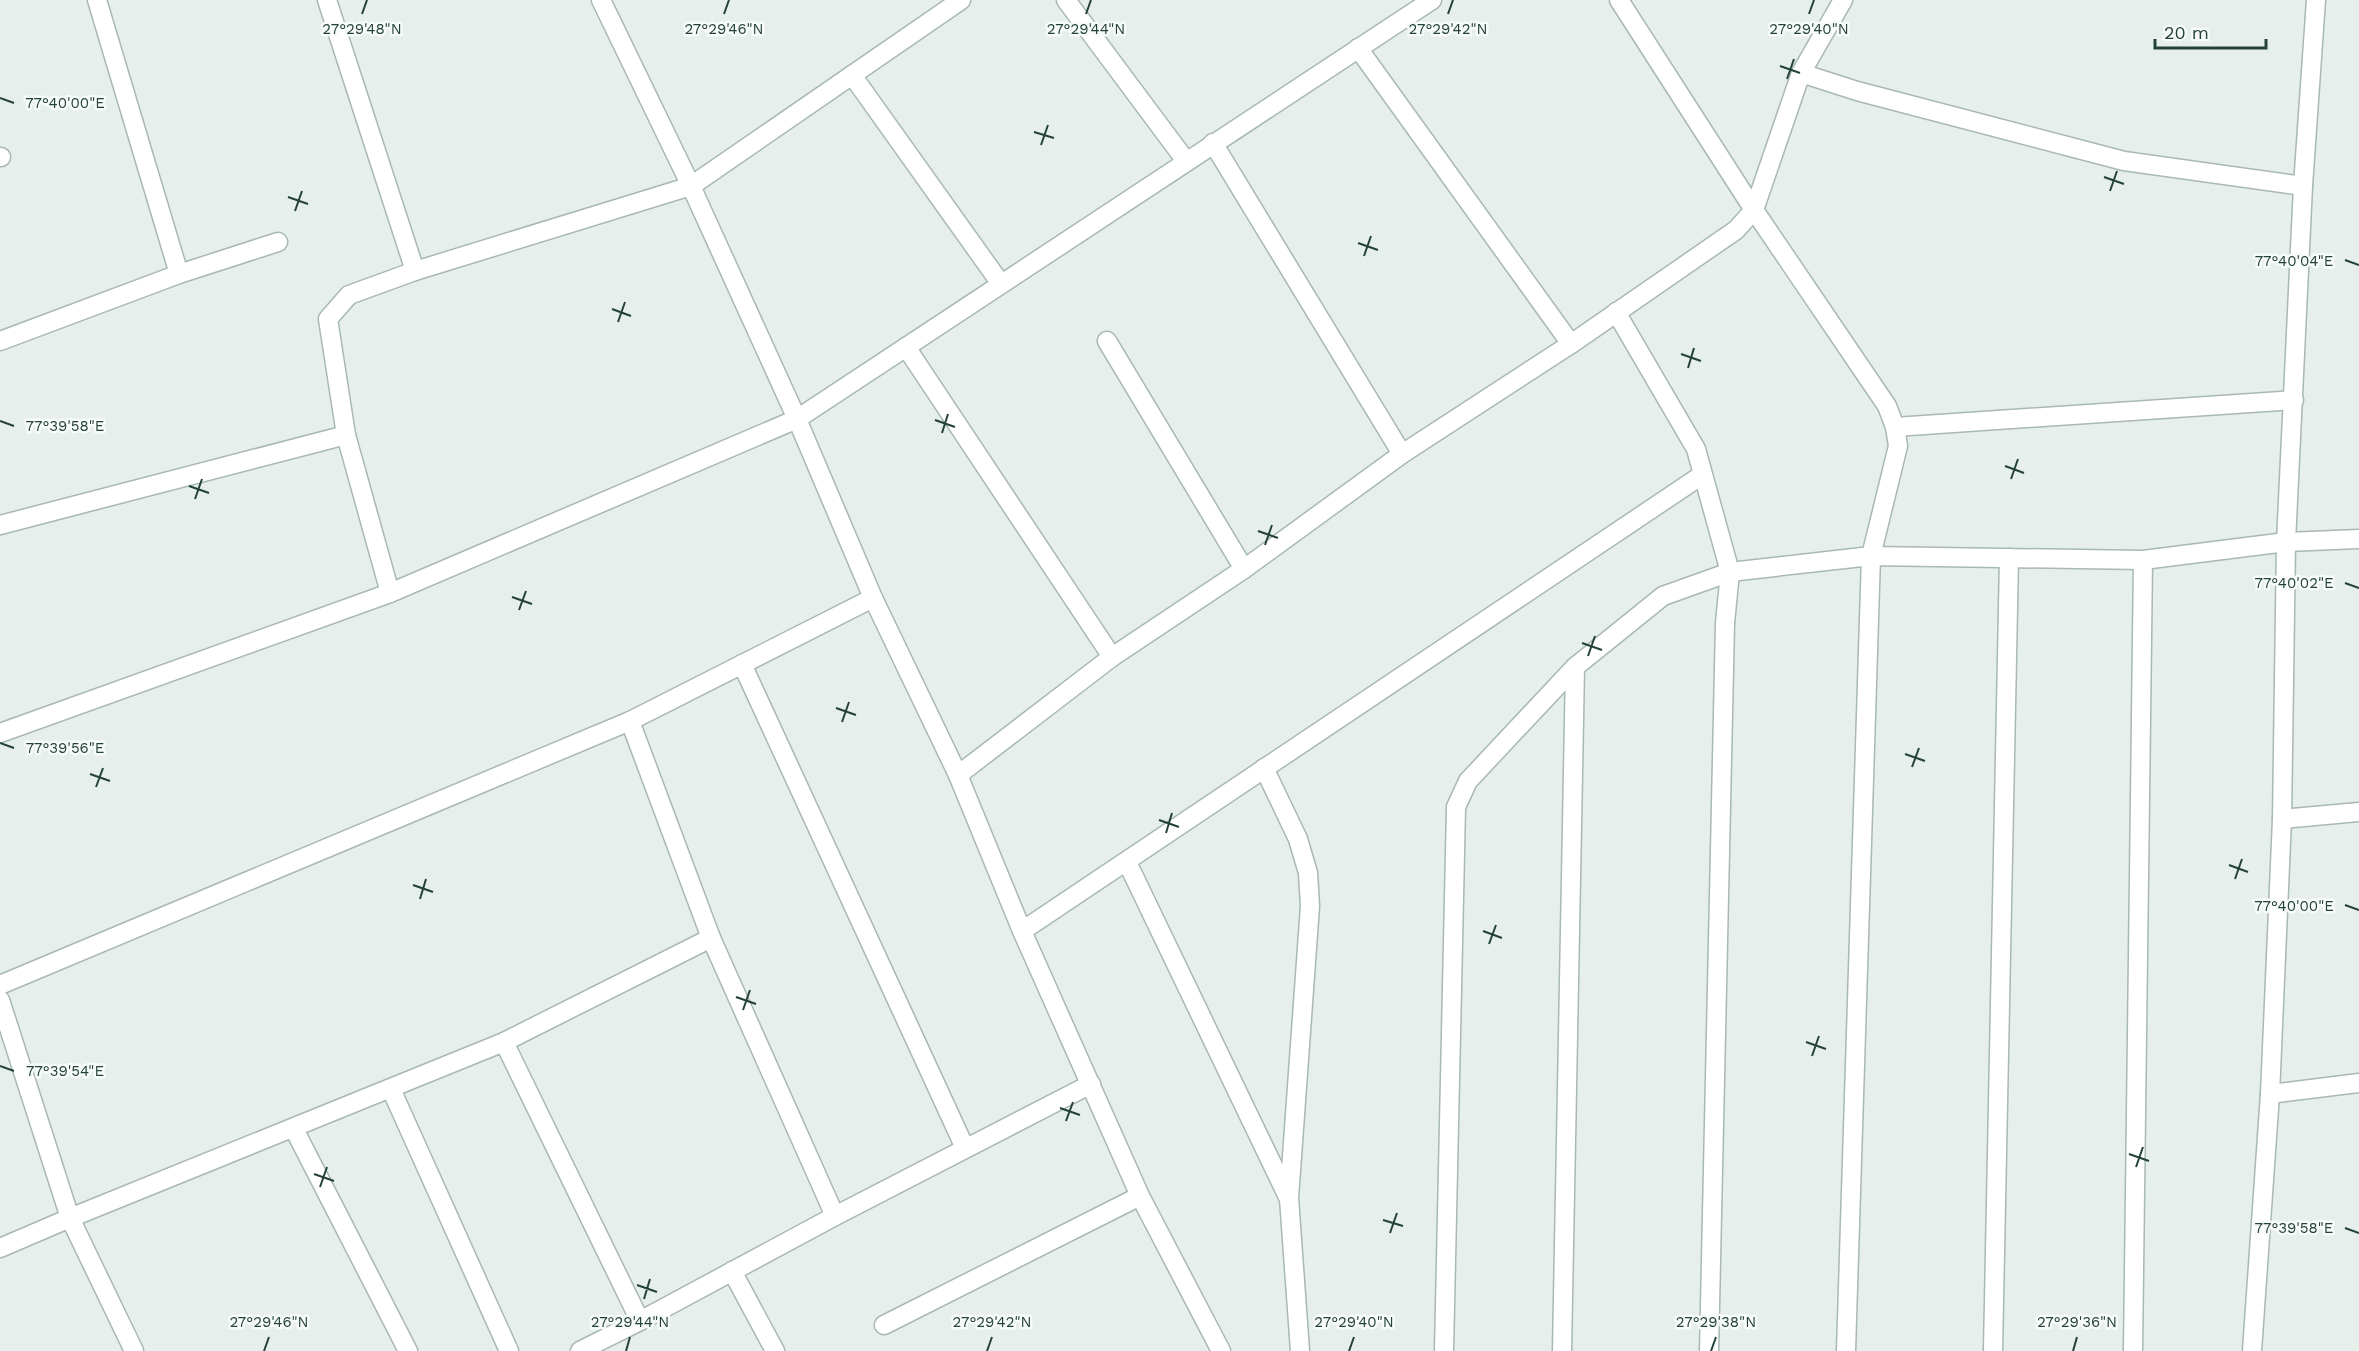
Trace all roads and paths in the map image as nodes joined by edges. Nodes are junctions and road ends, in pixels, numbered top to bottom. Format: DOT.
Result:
graph roads {
  1 [pos="97,0"];
  2 [pos="327,0"];
  3 [pos="601,0"];
  4 [pos="961,0"];
  5 [pos="1066,0"];
  6 [pos="1432,0"];
  7 [pos="1618,0"];
  8 [pos="1843,0"];
  9 [pos="2316,0"];
  10 [pos="1358,48"];
  11 [pos="1801,73"];
  12 [pos="852,75"];
  13 [pos="1213,143"];
  14 [pos="1186,161"];
  15 [pos="691,186"];
  16 [pos="2303,186"];
  17 [pos="1754,210"];
  18 [pos="278,242"];
  19 [pos="415,271"];
  20 [pos="179,274"];
  21 [pos="1000,284"];
  22 [pos="1616,312"];
  23 [pos="0,341"];
  24 [pos="1107,341"];
  25 [pos="1570,344"];
  26 [pos="906,347"];
  27 [pos="2294,400"];
  28 [pos="797,419"];
  29 [pos="1895,427"];
  30 [pos="346,435"];
  31 [pos="1401,454"];
  32 [pos="1702,475"];
  33 [pos="0,525"];
  34 [pos="2359,539"];
  35 [pos="2286,542"];
  36 [pos="1871,556"];
  37 [pos="2009,558"];
  38 [pos="2143,560"];
  39 [pos="1244,568"];
  40 [pos="1730,572"];
  41 [pos="390,593"];
  42 [pos="873,598"];
  43 [pos="1112,657"];
  44 [pos="742,664"];
  45 [pos="1575,667"];
  46 [pos="630,721"];
  47 [pos="0,733"];
  48 [pos="1264,768"];
  49 [pos="958,775"];
  50 [pos="2359,812"];
  51 [pos="2282,819"];
  52 [pos="1127,862"];
  53 [pos="1022,931"];
  54 [pos="711,938"];
  55 [pos="0,985"];
  56 [pos="0,1000"];
  57 [pos="504,1042"];
  58 [pos="2359,1083"];
  59 [pos="1091,1084"];
  60 [pos="391,1089"];
  61 [pos="2270,1095"];
  62 [pos="294,1129"];
  63 [pos="965,1149"];
  64 [pos="1140,1196"];
  65 [pos="1289,1198"];
  66 [pos="835,1216"];
  67 [pos="70,1218"];
  68 [pos="0,1248"];
  69 [pos="732,1271"];
  70 [pos="640,1321"];
  71 [pos="884,1325"];
  72 [pos="1214,1349"];
  73 [pos="134,1351"];
  74 [pos="408,1351"];
  75 [pos="509,1351"];
  76 [pos="580,1351"];
  77 [pos="775,1351"];
  78 [pos="1300,1351"];
  79 [pos="1444,1351"];
  80 [pos="1562,1351"];
  81 [pos="1709,1351"];
  82 [pos="1846,1351"];
  83 [pos="1993,1351"];
  84 [pos="2133,1351"];
  85 [pos="2252,1351"];
  1 -- 20 [label="street"];
  2 -- 19 [label="street"];
  3 -- 15 [label="street"];
  4 -- 12 [label="street"];
  5 -- 14 [label="street"];
  6 -- 10 [label="street"];
  7 -- 17 [label="street"];
  8 -- 11 [label="street"];
  9 -- 16 [label="street"];
  10 -- 13 [label="street"];
  10 -- 25 [label="street"];
  11 -- 16 [label="street"];
  11 -- 17 [label="street"];
  12 -- 15 [label="street"];
  12 -- 21 [label="street"];
  13 -- 14 [label="street"];
  13 -- 31 [label="street"];
  14 -- 21 [label="street"];
  15 -- 19 [label="street"];
  15 -- 28 [label="street"];
  16 -- 27 [label="street"];
  17 -- 22 [label="street"];
  17 -- 29 [label="street"];
  18 -- 20 [label="street"];
  19 -- 30 [label="street"];
  20 -- 23 [label="street"];
  21 -- 26 [label="street"];
  22 -- 25 [label="street"];
  22 -- 32 [label="street"];
  24 -- 39 [label="street"];
  25 -- 31 [label="street"];
  26 -- 28 [label="street"];
  26 -- 43 [label="street"];
  27 -- 29 [label="street"];
  27 -- 35 [label="street"];
  28 -- 41 [label="street"];
  28 -- 42 [label="street"];
  29 -- 36 [label="street"];
  30 -- 33 [label="street"];
  30 -- 41 [label="street"];
  31 -- 39 [label="street"];
  32 -- 40 [label="street"];
  32 -- 48 [label="street"];
  34 -- 35 [label="street"];
  35 -- 38 [label="street"];
  35 -- 51 [label="street"];
  36 -- 37 [label="street"];
  36 -- 40 [label="street"];
  36 -- 82 [label="street"];
  37 -- 38 [label="street"];
  37 -- 83 [label="street"];
  38 -- 84 [label="street"];
  39 -- 43 [label="street"];
  40 -- 45 [label="street"];
  40 -- 81 [label="street"];
  41 -- 47 [label="street"];
  42 -- 44 [label="street"];
  42 -- 49 [label="street"];
  43 -- 49 [label="street"];
  44 -- 46 [label="street"];
  44 -- 63 [label="street"];
  45 -- 79 [label="street"];
  45 -- 80 [label="street"];
  46 -- 54 [label="street"];
  46 -- 55 [label="street"];
  48 -- 52 [label="street"];
  48 -- 65 [label="street"];
  49 -- 53 [label="street"];
  50 -- 51 [label="street"];
  51 -- 61 [label="street"];
  52 -- 53 [label="street"];
  52 -- 65 [label="street"];
  53 -- 59 [label="street"];
  54 -- 57 [label="street"];
  54 -- 66 [label="street"];
  56 -- 67 [label="street"];
  57 -- 60 [label="street"];
  57 -- 70 [label="street"];
  58 -- 61 [label="street"];
  59 -- 63 [label="street"];
  59 -- 64 [label="street"];
  60 -- 62 [label="street"];
  60 -- 75 [label="street"];
  61 -- 85 [label="street"];
  62 -- 67 [label="street"];
  62 -- 74 [label="street"];
  63 -- 66 [label="street"];
  64 -- 71 [label="street"];
  64 -- 72 [label="street"];
  65 -- 78 [label="street"];
  66 -- 69 [label="street"];
  67 -- 68 [label="street"];
  67 -- 73 [label="street"];
  69 -- 70 [label="street"];
  69 -- 77 [label="street"];
  70 -- 76 [label="street"];
}
